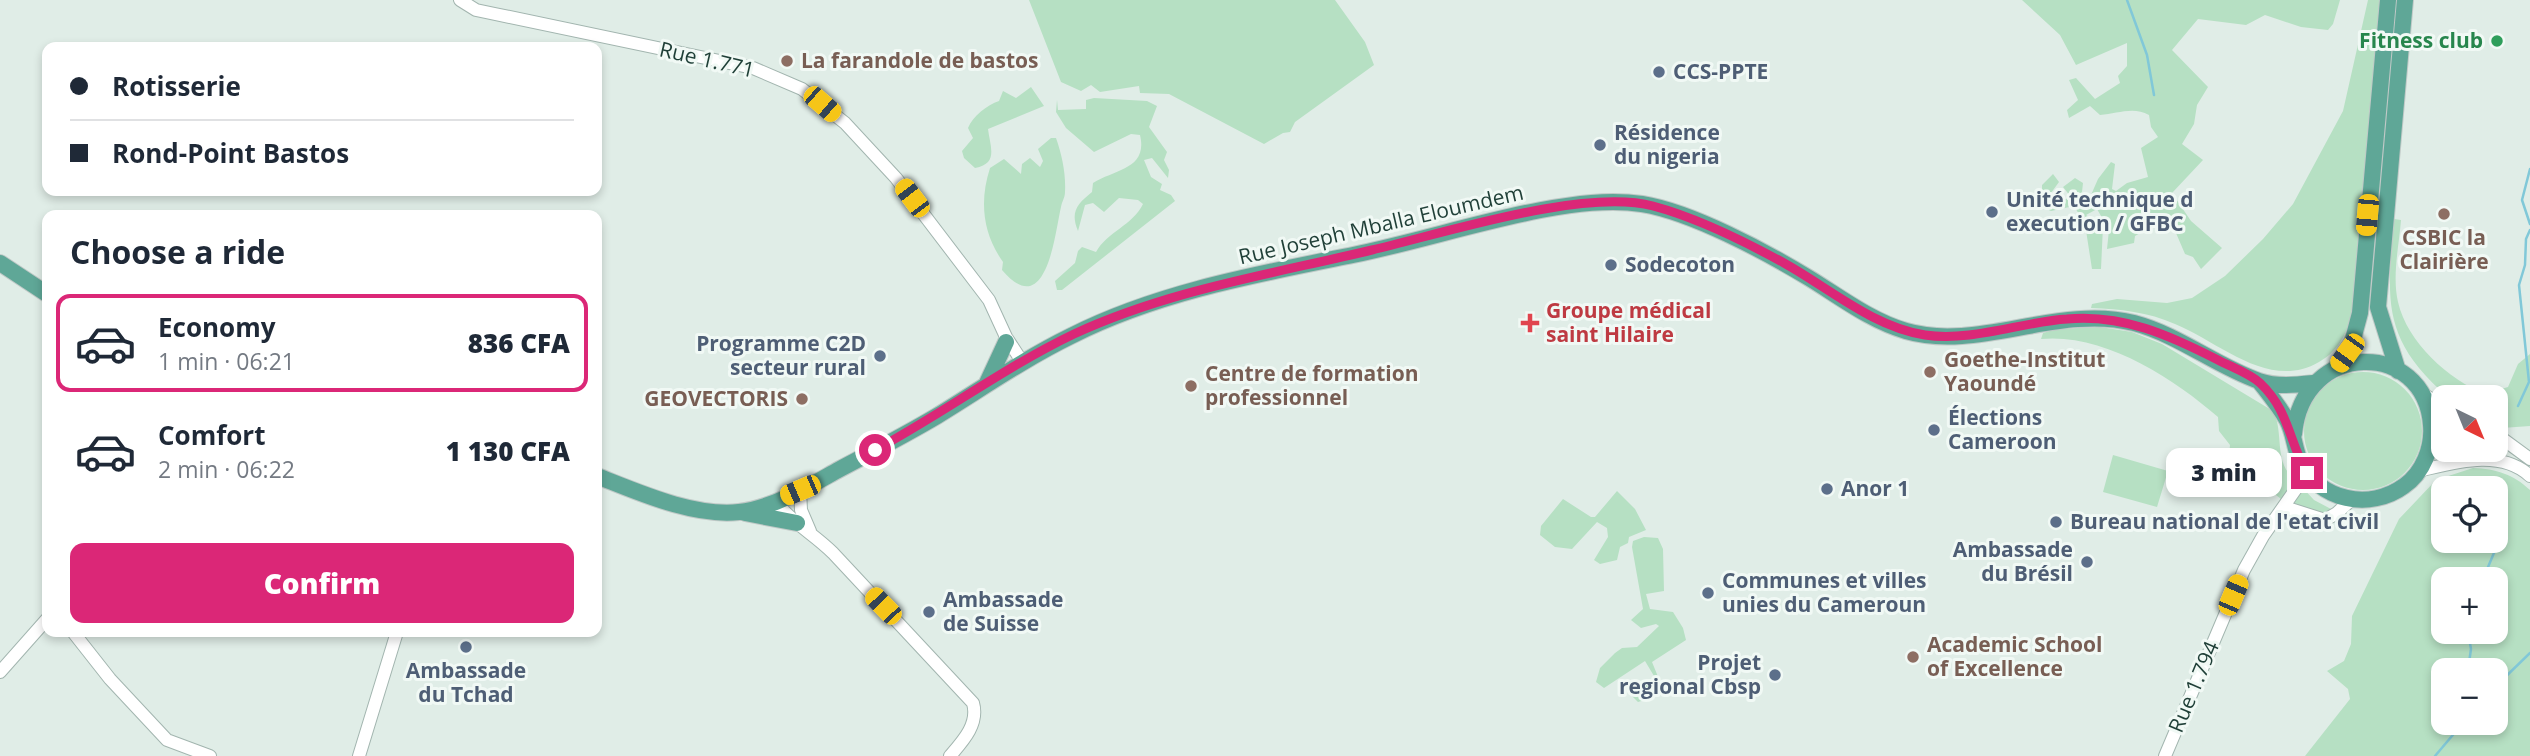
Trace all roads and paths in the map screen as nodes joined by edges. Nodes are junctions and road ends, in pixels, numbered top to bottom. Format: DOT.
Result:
graph roads {
  1 [pos="460,0"];
  2 [pos="2388,0"];
  3 [pos="2405,0"];
  4 [pos="0,263"];
  5 [pos="42,291"];
  6 [pos="1006,339"];
  7 [pos="1023,363"];
  8 [pos="2337,366"];
  9 [pos="2398,371"];
  10 [pos="1007,372"];
  11 [pos="2259,381"];
  12 [pos="2314,383"];
  13 [pos="986,386"];
  14 [pos="2421,393"];
  15 [pos="2431,399"];
  16 [pos="2294,434"];
  17 [pos="2508,443"];
  18 [pos="2530,459"];
  19 [pos="2418,471"];
  20 [pos="2307,473"];
  21 [pos="2530,476"];
  22 [pos="602,478"];
  23 [pos="800,490"];
  24 [pos="2351,499"];
  25 [pos="775,501"];
  26 [pos="2284,507"];
  27 [pos="739,512"];
  28 [pos="803,527"];
  29 [pos="42,625"];
  30 [pos="77,637"];
  31 [pos="395,637"];
  32 [pos="0,672"];
  33 [pos="210,756"];
  34 [pos="359,756"];
  35 [pos="950,756"];
  36 [pos="2165,756"];
  1 -- 6 [label="street, Rue 1.771"];
  2 -- 8 [label="main road"];
  3 -- 9 [label="main road"];
  4 -- 5 [label="main road"];
  6 -- 7 [label="street, Rue 1.771"];
  6 -- 10 [label="street, Rue 1.771"];
  6 -- 13 [label="main road"];
  7 -- 10 [label="main road, Rue Joseph Mballa Eloumdem"];
  7 -- 11 [label="main road, Rue Joseph Mballa Eloumdem"];
  8 -- 9 [label="main road"];
  8 -- 12 [label="main road"];
  9 -- 14 [label="main road"];
  10 -- 13 [label="main road, Rue Joseph Mballa Eloumdem"];
  11 -- 12 [label="main road, Rue Joseph Mballa Eloumdem"];
  11 -- 16 [label="main road"];
  12 -- 16 [label="main road"];
  13 -- 23 [label="main road, Rue Joseph Mballa Eloumdem"];
  14 -- 15 [label="street"];
  14 -- 19 [label="main road"];
  16 -- 20 [label="main road"];
  17 -- 18 [label="street"];
  19 -- 21 [label="street"];
  19 -- 24 [label="main road"];
  20 -- 24 [label="main road"];
  20 -- 26 [label="street, Rue 1.794"];
  22 -- 27 [label="main road, Rue Joseph Mballa Eloumdem"];
  23 -- 25 [label="main road, Rue Joseph Mballa Eloumdem"];
  23 -- 28 [label="street"];
  24 -- 26 [label="street"];
  25 -- 27 [label="main road, Rue Joseph Mballa Eloumdem"];
  25 -- 28 [label="street"];
  26 -- 36 [label="street, Rue 1.794"];
  27 -- 28 [label="main road"];
  28 -- 35 [label="street"];
  29 -- 32 [label="street"];
  30 -- 33 [label="street"];
  31 -- 34 [label="street"];
}
